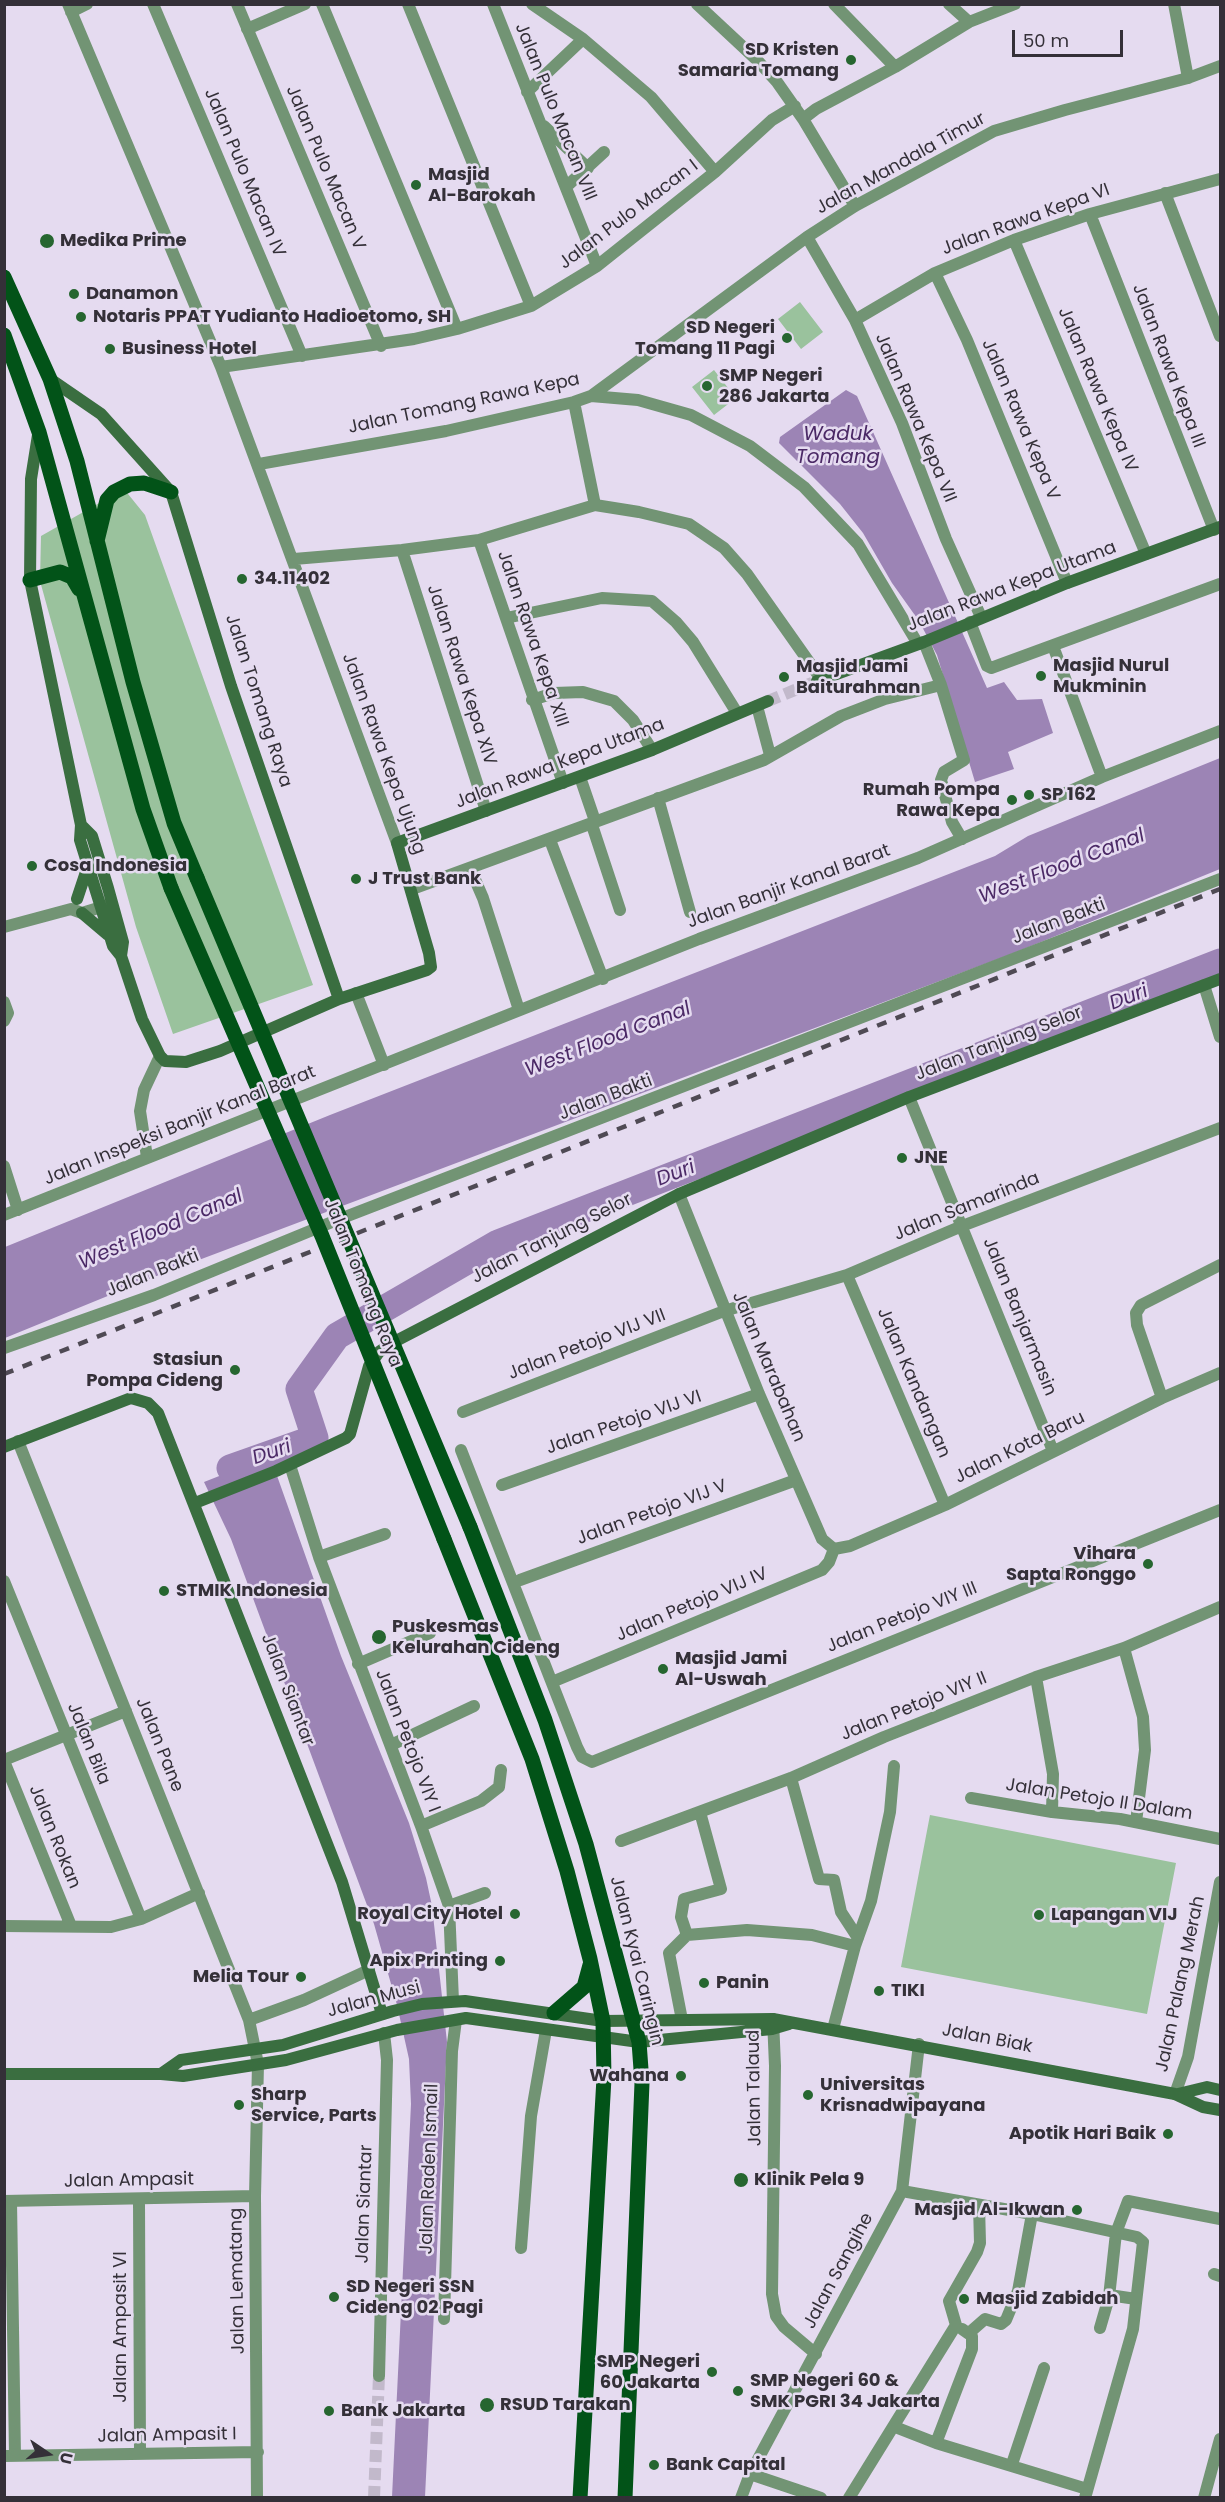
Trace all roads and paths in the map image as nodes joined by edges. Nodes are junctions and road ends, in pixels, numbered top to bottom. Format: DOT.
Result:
graph roads {
  1 [pos="87,4"];
  2 [pos="153,4"];
  3 [pos="237,4"];
  4 [pos="305,4"];
  5 [pos="322,4"];
  6 [pos="408,4"];
  7 [pos="493,4"];
  8 [pos="532,4"];
  9 [pos="697,4"];
  10 [pos="834,4"];
  11 [pos="949,4"];
  12 [pos="1015,4"];
  13 [pos="1174,4"];
  14 [pos="70,8"];
  15 [pos="969,22"];
  16 [pos="247,29"];
  17 [pos="582,39"];
  18 [pos="1221,66"];
  19 [pos="895,67"];
  20 [pos="1188,78"];
  21 [pos="527,92"];
  22 [pos="795,106"];
  23 [pos="803,119"];
  24 [pos="539,121"];
  25 [pos="604,152"];
  26 [pos="588,168"];
  27 [pos="716,172"];
  28 [pos="1221,179"];
  29 [pos="567,186"];
  30 [pos="1165,194"];
  31 [pos="855,206"];
  32 [pos="1090,214"];
  33 [pos="807,237"];
  34 [pos="1014,240"];
  35 [pos="597,266"];
  36 [pos="934,273"];
  37 [pos="4,277"];
  38 [pos="531,306"];
  39 [pos="855,320"];
  40 [pos="457,329"];
  41 [pos="4,334"];
  42 [pos="1221,336"];
  43 [pos="381,345"];
  44 [pos="302,356"];
  45 [pos="221,367"];
  46 [pos="51,379"];
  47 [pos="591,396"];
  48 [pos="574,402"];
  49 [pos="39,432"];
  50 [pos="259,464"];
  51 [pos="171,492"];
  52 [pos="595,505"];
  53 [pos="1217,529"];
  54 [pos="479,540"];
  55 [pos="97,544"];
  56 [pos="402,550"];
  57 [pos="1146,554"];
  58 [pos="294,559"];
  59 [pos="30,580"];
  60 [pos="1067,583"];
  61 [pos="1221,584"];
  62 [pos="86,599"];
  63 [pos="506,618"];
  64 [pos="972,621"];
  65 [pos="923,642"];
  66 [pos="1053,646"];
  67 [pos="941,685"];
  68 [pos="532,700"];
  69 [pos="737,713"];
  70 [pos="1221,731"];
  71 [pos="652,750"];
  72 [pos="770,755"];
  73 [pos="580,777"];
  74 [pos="1102,777"];
  75 [pos="562,783"];
  76 [pos="658,798"];
  77 [pos="486,811"];
  78 [pos="593,821"];
  79 [pos="81,825"];
  80 [pos="962,839"];
  81 [pos="550,840"];
  82 [pos="397,843"];
  83 [pos="470,868"];
  84 [pos="87,869"];
  85 [pos="1221,879"];
  86 [pos="108,888"];
  87 [pos="412,889"];
  88 [pos="95,893"];
  89 [pos="112,904"];
  90 [pos="77,907"];
  91 [pos="99,908"];
  92 [pos="620,910"];
  93 [pos="690,912"];
  94 [pos="4,927"];
  95 [pos="109,936"];
  96 [pos="121,956"];
  97 [pos="603,979"];
  98 [pos="1221,979"];
  99 [pos="1204,985"];
  100 [pos="356,993"];
  101 [pos="339,999"];
  102 [pos="4,1002"];
  103 [pos="519,1010"];
  104 [pos="4,1022"];
  105 [pos="1221,1037"];
  106 [pos="160,1056"];
  107 [pos="384,1065"];
  108 [pos="368,1071"];
  109 [pos="909,1097"];
  110 [pos="1221,1128"];
  111 [pos="147,1157"];
  112 [pos="4,1166"];
  113 [pos="679,1194"];
  114 [pos="18,1210"];
  115 [pos="4,1215"];
  116 [pos="962,1226"];
  117 [pos="1221,1265"];
  118 [pos="847,1275"];
  119 [pos="724,1311"];
  120 [pos="4,1348"];
  121 [pos="1221,1373"];
  122 [pos="759,1394"];
  123 [pos="1162,1398"];
  124 [pos="463,1412"];
  125 [pos="18,1441"];
  126 [pos="4,1447"];
  127 [pos="461,1450"];
  128 [pos="1053,1451"];
  129 [pos="290,1465"];
  130 [pos="796,1480"];
  131 [pos="502,1485"];
  132 [pos="198,1502"];
  133 [pos="945,1505"];
  134 [pos="1221,1509"];
  135 [pos="470,1527"];
  136 [pos="385,1534"];
  137 [pos="834,1549"];
  138 [pos="319,1557"];
  139 [pos="520,1580"];
  140 [pos="4,1581"];
  141 [pos="1221,1607"];
  142 [pos="430,1633"];
  143 [pos="1124,1648"];
  144 [pos="358,1664"];
  145 [pos="1036,1677"];
  146 [pos="552,1682"];
  147 [pos="474,1706"];
  148 [pos="126,1712"];
  149 [pos="65,1736"];
  150 [pos="391,1744"];
  151 [pos="4,1761"];
  152 [pos="894,1766"];
  153 [pos="501,1770"];
  154 [pos="791,1778"];
  155 [pos="971,1798"];
  156 [pos="700,1812"];
  157 [pos="1052,1812"];
  158 [pos="1136,1822"];
  159 [pos="422,1826"];
  160 [pos="1221,1839"];
  161 [pos="621,1840"];
  162 [pos="1221,1882"];
  163 [pos="199,1893"];
  164 [pos="485,1893"];
  165 [pos="449,1906"];
  166 [pos="141,1919"];
  167 [pos="4,1926"];
  168 [pos="71,1926"];
  169 [pos="687,1935"];
  170 [pos="856,1942"];
  171 [pos="590,1959"];
  172 [pos="369,1970"];
  173 [pos="449,2001"];
  174 [pos="388,2012"];
  175 [pos="554,2013"];
  176 [pos="682,2019"];
  177 [pos="249,2020"];
  178 [pos="451,2021"];
  179 [pos="603,2021"];
  180 [pos="634,2021"];
  181 [pos="772,2024"];
  182 [pos="833,2029"];
  183 [pos="546,2030"];
  184 [pos="384,2033"];
  185 [pos="604,2038"];
  186 [pos="639,2042"];
  187 [pos="919,2044"];
  188 [pos="255,2050"];
  189 [pos="258,2064"];
  190 [pos="4,2074"];
  191 [pos="161,2074"];
  192 [pos="1221,2090"];
  193 [pos="1177,2094"];
  194 [pos="1221,2110"];
  195 [pos="902,2191"];
  196 [pos="255,2196"];
  197 [pos="139,2200"];
  198 [pos="8,2201"];
  199 [pos="979,2205"];
  200 [pos="1032,2214"];
  201 [pos="1221,2219"];
  202 [pos="1116,2233"];
  203 [pos="521,2248"];
  204 [pos="1110,2295"];
  205 [pos="1136,2299"];
  206 [pos="444,2319"];
  207 [pos="956,2325"];
  208 [pos="1100,2328"];
  209 [pos="969,2333"];
  210 [pos="816,2354"];
  211 [pos="1044,2368"];
  212 [pos="379,2376"];
  213 [pos="895,2427"];
  214 [pos="1221,2439"];
  215 [pos="936,2443"];
  216 [pos="258,2452"];
  217 [pos="140,2454"];
  218 [pos="10,2456"];
  219 [pos="1012,2464"];
  220 [pos="750,2474"];
  221 [pos="1086,2493"];
  222 [pos="257,2498"];
  223 [pos="580,2498"];
  224 [pos="624,2498"];
  225 [pos="741,2498"];
  226 [pos="821,2498"];
  227 [pos="849,2498"];
  228 [pos="1204,2498"];
  1 -- 14 [label="street"];
  2 -- 44 [label="street, Jalan Pulo Macan IV"];
  3 -- 16 [label="street, Jalan Pulo Macan V"];
  4 -- 16 [label="street"];
  5 -- 40 [label="street"];
  6 -- 38 [label="street"];
  7 -- 21 [label="street, Jalan Pulo Macan VIII"];
  8 -- 17 [label="street"];
  9 -- 22 [label="street"];
  10 -- 19 [label="street"];
  11 -- 15 [label="street"];
  12 -- 15 [label="street"];
  13 -- 20 [label="street"];
  14 -- 45 [label="street, Jalan Rawa Kepa Ujung"];
  15 -- 19 [label="street"];
  16 -- 43 [label="street, Jalan Pulo Macan V"];
  17 -- 21 [label="street"];
  17 -- 27 [label="street"];
  18 -- 20 [label="street, Jalan Mandala Timur"];
  19 -- 23 [label="street"];
  20 -- 31 [label="street, Jalan Mandala Timur"];
  21 -- 24 [label="street, Jalan Pulo Macan VIII"];
  22 -- 23 [label="street"];
  22 -- 27 [label="street, Jalan Pulo Macan I"];
  23 -- 31 [label="street"];
  24 -- 26 [label="street"];
  24 -- 29 [label="street, Jalan Pulo Macan VIII"];
  25 -- 26 [label="street"];
  26 -- 29 [label="street"];
  27 -- 35 [label="street, Jalan Pulo Macan I"];
  28 -- 30 [label="street, Jalan Rawa Kepa VI"];
  29 -- 35 [label="street, Jalan Pulo Macan VIII"];
  30 -- 32 [label="street, Jalan Rawa Kepa VI"];
  30 -- 42 [label="street"];
  31 -- 33 [label="street, Jalan Mandala Timur"];
  32 -- 34 [label="street, Jalan Rawa Kepa VI"];
  32 -- 53 [label="street, Jalan Rawa Kepa III"];
  33 -- 39 [label="street, Jalan Rawa Kepa VII"];
  33 -- 47 [label="street, Jalan Tomang Rawa Kepa"];
  34 -- 36 [label="street, Jalan Rawa Kepa VI"];
  34 -- 57 [label="street, Jalan Rawa Kepa IV"];
  35 -- 38 [label="street, Jalan Pulo Macan I"];
  36 -- 39 [label="street, Jalan Rawa Kepa VI"];
  36 -- 60 [label="street, Jalan Rawa Kepa V"];
  37 -- 46 [label="main road, Jalan Tomang Raya"];
  38 -- 40 [label="street, Jalan Pulo Macan I"];
  39 -- 64 [label="street, Jalan Rawa Kepa VII"];
  40 -- 43 [label="street, Jalan Pulo Macan I"];
  41 -- 49 [label="main road, Jalan Tomang Raya"];
  43 -- 44 [label="street, Jalan Pulo Macan I"];
  44 -- 45 [label="street, Jalan Pulo Macan I"];
  45 -- 50 [label="street, Jalan Rawa Kepa Ujung"];
  46 -- 51 [label="street, Jalan Tomang Raya"];
  46 -- 55 [label="main road, Jalan Tomang Raya"];
  47 -- 48 [label="street, Jalan Tomang Rawa Kepa"];
  47 -- 65 [label="street"];
  48 -- 50 [label="street, Jalan Tomang Rawa Kepa"];
  48 -- 52 [label="street"];
  49 -- 59 [label="street, Jalan Tomang Raya"];
  49 -- 62 [label="main road, Jalan Tomang Raya"];
  50 -- 58 [label="street, Jalan Rawa Kepa Ujung"];
  51 -- 55 [label="main road"];
  51 -- 101 [label="street, Jalan Tomang Raya"];
  52 -- 54 [label="street"];
  52 -- 65 [label="street, Jalan Rawa Kepa Utama"];
  53 -- 57 [label="street, Jalan Rawa Kepa Utama"];
  54 -- 56 [label="street"];
  54 -- 63 [label="street, Jalan Rawa Kepa XIII"];
  55 -- 135 [label="main road, Jalan Tomang Raya, bridge"];
  56 -- 58 [label="street"];
  56 -- 77 [label="street, Jalan Rawa Kepa XIV"];
  57 -- 60 [label="street, Jalan Rawa Kepa Utama"];
  58 -- 82 [label="street, Jalan Rawa Kepa Ujung"];
  59 -- 62 [label="main road"];
  59 -- 79 [label="street, Jalan Tomang Raya"];
  60 -- 64 [label="street, Jalan Rawa Kepa Utama"];
  61 -- 66 [label="street"];
  62 -- 171 [label="main road, Jalan Tomang Raya, bridge"];
  63 -- 68 [label="street, Jalan Rawa Kepa XIII"];
  63 -- 69 [label="street"];
  64 -- 65 [label="street, Jalan Rawa Kepa Utama"];
  64 -- 66 [label="street, Jalan Rawa Kepa VII"];
  65 -- 67 [label="street"];
  66 -- 74 [label="street"];
  67 -- 72 [label="street"];
  67 -- 80 [label="street"];
  68 -- 71 [label="street"];
  68 -- 75 [label="street, Jalan Rawa Kepa XIII"];
  69 -- 71 [label="street, Jalan Rawa Kepa Utama"];
  69 -- 72 [label="street, Jalan Rawa Kepa Utama"];
  70 -- 74 [label="street, Jalan Banjir Kanal Barat"];
  71 -- 73 [label="street, Jalan Rawa Kepa Utama"];
  72 -- 76 [label="street"];
  73 -- 75 [label="street, Jalan Rawa Kepa Utama"];
  73 -- 78 [label="street"];
  74 -- 80 [label="street, Jalan Banjir Kanal Barat"];
  75 -- 77 [label="street, Jalan Rawa Kepa Utama"];
  76 -- 78 [label="street"];
  76 -- 93 [label="street"];
  77 -- 82 [label="street, Jalan Rawa Kepa Utama"];
  78 -- 81 [label="street"];
  78 -- 92 [label="street"];
  79 -- 84 [label="street, Jalan Tomang Raya"];
  79 -- 86 [label="street, Jalan Tomang Raya"];
  80 -- 97 [label="street, Jalan Banjir Kanal Barat"];
  81 -- 83 [label="street"];
  81 -- 97 [label="street"];
  82 -- 87 [label="street, Jalan Rawa Kepa Ujung"];
  83 -- 87 [label="street"];
  83 -- 103 [label="street"];
  84 -- 88 [label="street, Jalan Tomang Raya"];
  84 -- 90 [label="street"];
  85 -- 120 [label="street, Jalan Bakti"];
  86 -- 88 [label="street"];
  86 -- 89 [label="street, Jalan Tomang Raya"];
  87 -- 100 [label="street, Jalan Rawa Kepa Ujung"];
  88 -- 90 [label="street"];
  88 -- 91 [label="street, Jalan Tomang Raya"];
  89 -- 91 [label="street"];
  89 -- 96 [label="street, Jalan Tomang Raya"];
  90 -- 91 [label="street"];
  90 -- 94 [label="street"];
  90 -- 95 [label="street"];
  91 -- 95 [label="street, Jalan Tomang Raya"];
  95 -- 96 [label="street, Jalan Tomang Raya"];
  96 -- 106 [label="street, Jalan Tomang Raya"];
  97 -- 103 [label="street, Jalan Banjir Kanal Barat"];
  98 -- 99 [label="street, Jalan Tanjung Selor"];
  99 -- 105 [label="street"];
  99 -- 109 [label="street, Jalan Tanjung Selor"];
  100 -- 101 [label="street, Jalan Rawa Kepa Ujung"];
  100 -- 107 [label="street"];
  101 -- 106 [label="street"];
  102 -- 104 [label="street"];
  103 -- 107 [label="street, Jalan Banjir Kanal Barat"];
  106 -- 111 [label="street"];
  107 -- 108 [label="street, Jalan Banjir Kanal Barat"];
  108 -- 111 [label="street, Jalan Inspeksi Banjir Kanal Barat"];
  109 -- 113 [label="street, Jalan Tanjung Selor"];
  109 -- 116 [label="street, Jalan Banjarmasin"];
  110 -- 116 [label="street, Jalan Samarinda"];
  111 -- 114 [label="street, Jalan Inspeksi Banjir Kanal Barat"];
  112 -- 114 [label="street"];
  113 -- 119 [label="street, Jalan Marabahan"];
  113 -- 129 [label="street, Jalan Tanjung Selor"];
  114 -- 115 [label="street, Jalan Inspeksi Banjir Kanal Barat"];
  116 -- 118 [label="street, Jalan Samarinda"];
  116 -- 128 [label="street, Jalan Banjarmasin"];
  117 -- 123 [label="street"];
  118 -- 119 [label="street, Jalan Samarinda"];
  118 -- 133 [label="street, Jalan Kandangan"];
  119 -- 122 [label="street, Jalan Marabahan"];
  119 -- 124 [label="street, Jalan Petojo VIJ VII"];
  121 -- 123 [label="street, Jalan Kota Baru"];
  122 -- 130 [label="street, Jalan Marabahan"];
  122 -- 131 [label="street, Jalan Petojo VIJ VI"];
  123 -- 128 [label="street, Jalan Kota Baru"];
  125 -- 126 [label="street"];
  125 -- 132 [label="street, Jalan Siantar"];
  125 -- 148 [label="street, Jalan Pane"];
  127 -- 146 [label="street"];
  128 -- 133 [label="street, Jalan Kota Baru"];
  129 -- 132 [label="street, Jalan Tanjung Selor"];
  129 -- 138 [label="street, Jalan Petojo VIY I"];
  130 -- 137 [label="street, Jalan Marabahan"];
  130 -- 139 [label="street, Jalan Petojo VIJ V"];
  132 -- 172 [label="street, Jalan Siantar"];
  133 -- 137 [label="street, Jalan Kota Baru"];
  134 -- 146 [label="street, Jalan Petojo VIY III"];
  135 -- 180 [label="main road, Jalan Kyai Caringin"];
  136 -- 138 [label="street"];
  137 -- 146 [label="street, Jalan Petojo VIJ IV"];
  138 -- 144 [label="street, Jalan Petojo VIY I"];
  140 -- 149 [label="street, Jalan Bila"];
  141 -- 143 [label="street, Jalan Petojo VIY II"];
  142 -- 144 [label="street"];
  143 -- 145 [label="street, Jalan Petojo VIY II"];
  143 -- 158 [label="street"];
  144 -- 150 [label="street, Jalan Petojo VIY I"];
  145 -- 154 [label="street, Jalan Petojo VIY II"];
  145 -- 157 [label="street"];
  147 -- 150 [label="street"];
  148 -- 149 [label="street"];
  148 -- 163 [label="street, Jalan Pane"];
  149 -- 151 [label="street"];
  149 -- 166 [label="street, Jalan Bila"];
  150 -- 159 [label="street, Jalan Petojo VIY I"];
  151 -- 168 [label="street, Jalan Rokan"];
  152 -- 170 [label="street"];
  153 -- 159 [label="street"];
  154 -- 156 [label="street, Jalan Petojo VIY II"];
  154 -- 170 [label="street"];
  155 -- 157 [label="street, Jalan Petojo II Dalam"];
  156 -- 161 [label="street, Jalan Petojo VIY II"];
  156 -- 169 [label="street"];
  157 -- 158 [label="street, Jalan Petojo II Dalam"];
  158 -- 160 [label="street, Jalan Petojo II Dalam"];
  159 -- 165 [label="street, Jalan Petojo VIY I"];
  162 -- 193 [label="street, Jalan Palang Merah"];
  163 -- 166 [label="street"];
  163 -- 177 [label="street, Jalan Pane"];
  164 -- 165 [label="street"];
  165 -- 173 [label="street, Jalan Petojo VIY I"];
  166 -- 168 [label="street"];
  167 -- 168 [label="street"];
  169 -- 170 [label="street"];
  169 -- 176 [label="street"];
  170 -- 182 [label="street"];
  171 -- 175 [label="main road"];
  171 -- 179 [label="main road"];
  172 -- 174 [label="street, Jalan Siantar"];
  172 -- 177 [label="street"];
  173 -- 174 [label="street, Jalan Musi"];
  173 -- 175 [label="street, Jalan Musi"];
  173 -- 178 [label="street"];
  174 -- 188 [label="street, Jalan Musi"];
  175 -- 179 [label="street, Jalan Musi"];
  176 -- 180 [label="street, Jalan Biak"];
  176 -- 181 [label="street, Jalan Biak"];
  177 -- 188 [label="street, Jalan Pane"];
  178 -- 183 [label="street, Jalan Musi"];
  178 -- 184 [label="street, Jalan Musi"];
  178 -- 206 [label="street, Jalan Raden Ismail"];
  179 -- 180 [label="street, Jalan Biak"];
  179 -- 185 [label="main road"];
  180 -- 186 [label="main road, Jalan Kyai Caringin"];
  181 -- 182 [label="street, Jalan Biak"];
  181 -- 186 [label="street, Jalan Biak"];
  181 -- 210 [label="street, Jalan Talaud"];
  182 -- 187 [label="street, Jalan Biak"];
  183 -- 185 [label="street, Jalan Musi"];
  183 -- 203 [label="street"];
  184 -- 189 [label="street, Jalan Musi"];
  184 -- 212 [label="street, Jalan Siantar"];
  185 -- 186 [label="street, Jalan Biak"];
  185 -- 223 [label="main road"];
  186 -- 224 [label="main road, Jalan Kyai Caringin"];
  187 -- 193 [label="street, Jalan Biak"];
  187 -- 195 [label="street, Jalan Sangihe"];
  188 -- 189 [label="street, Jalan Pane"];
  188 -- 191 [label="street, Jalan Musi"];
  189 -- 191 [label="street, Jalan Musi"];
  189 -- 196 [label="street, Jalan Lematang"];
  190 -- 191 [label="street, Jalan Musi"];
  192 -- 193 [label="street, Jalan Biak"];
  193 -- 194 [label="street, Jalan Biak"];
  195 -- 199 [label="street"];
  195 -- 210 [label="street, Jalan Sangihe"];
  196 -- 197 [label="street, Jalan Ampasit"];
  196 -- 216 [label="street, Jalan Lematang"];
  197 -- 198 [label="street, Jalan Ampasit"];
  197 -- 217 [label="street, Jalan Ampasit VI"];
  198 -- 218 [label="street"];
  199 -- 200 [label="street"];
  199 -- 207 [label="street"];
  200 -- 202 [label="street"];
  200 -- 209 [label="street"];
  201 -- 202 [label="street"];
  202 -- 204 [label="street"];
  202 -- 205 [label="street"];
  204 -- 205 [label="street"];
  204 -- 208 [label="street"];
  205 -- 221 [label="street"];
  207 -- 209 [label="street"];
  207 -- 213 [label="street"];
  209 -- 215 [label="street"];
  210 -- 220 [label="street, Jalan Sangihe"];
  211 -- 219 [label="street"];
  213 -- 215 [label="street"];
  213 -- 227 [label="street"];
  214 -- 228 [label="street"];
  215 -- 219 [label="street"];
  216 -- 217 [label="street, Jalan Ampasit I"];
  216 -- 222 [label="street, Jalan Lematang"];
  217 -- 218 [label="street, Jalan Ampasit I"];
  219 -- 221 [label="street"];
  220 -- 225 [label="street, Jalan Sangihe"];
  220 -- 226 [label="street"];
}
